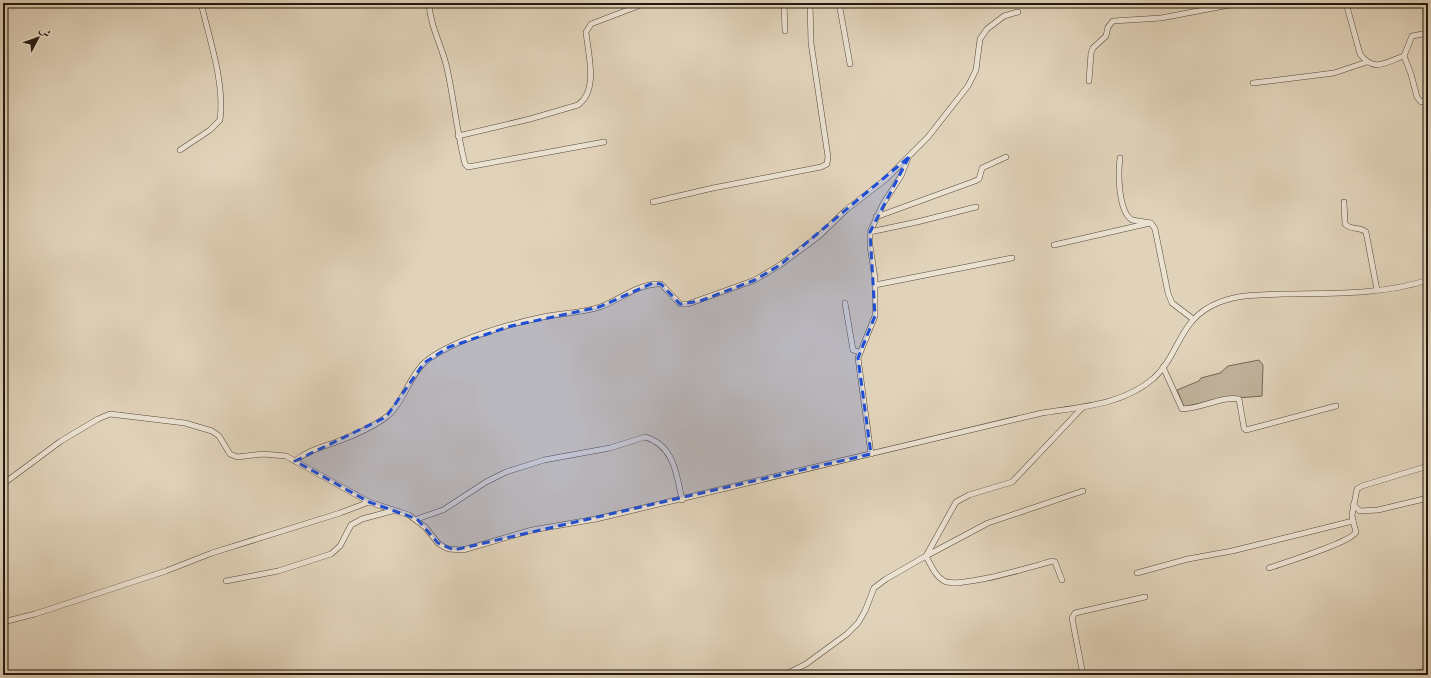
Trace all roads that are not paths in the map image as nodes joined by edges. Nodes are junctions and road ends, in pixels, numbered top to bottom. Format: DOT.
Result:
graph roads {
  1 [pos="201,3"];
  2 [pos="429,3"];
  3 [pos="646,3"];
  4 [pos="784,3"];
  5 [pos="810,3"];
  6 [pos="839,3"];
  7 [pos="1240,3"];
  8 [pos="1346,3"];
  9 [pos="1018,12"];
  10 [pos="785,31"];
  11 [pos="1428,32"];
  12 [pos="1404,56"];
  13 [pos="1367,62"];
  14 [pos="850,64"];
  15 [pos="1089,81"];
  16 [pos="1253,83"];
  17 [pos="1428,101"];
  18 [pos="458,136"];
  19 [pos="604,142"];
  20 [pos="180,150"];
  21 [pos="908,157"];
  22 [pos="1006,157"];
  23 [pos="1120,158"];
  24 [pos="654,202"];
  25 [pos="1344,202"];
  26 [pos="976,207"];
  27 [pos="876,217"];
  28 [pos="1151,223"];
  29 [pos="870,232"];
  30 [pos="1054,245"];
  31 [pos="1012,258"];
  32 [pos="1428,280"];
  33 [pos="875,284"];
  34 [pos="1377,290"];
  35 [pos="845,303"];
  36 [pos="1193,319"];
  37 [pos="859,352"];
  38 [pos="1163,367"];
  39 [pos="1336,406"];
  40 [pos="1082,408"];
  41 [pos="872,454"];
  42 [pos="295,460"];
  43 [pos="1428,466"];
  44 [pos="3,484"];
  45 [pos="1083,492"];
  46 [pos="1428,498"];
  47 [pos="682,500"];
  48 [pos="369,502"];
  49 [pos="1354,505"];
  50 [pos="394,511"];
  51 [pos="417,519"];
  52 [pos="1353,521"];
  53 [pos="926,556"];
  54 [pos="1269,568"];
  55 [pos="1137,573"];
  56 [pos="1062,580"];
  57 [pos="226,581"];
  58 [pos="1145,597"];
  59 [pos="3,622"];
  60 [pos="1428,671"];
  61 [pos="784,675"];
  62 [pos="1083,675"];
  63 [pos="1404,675"];
  1 -- 20 [label="street"];
  2 -- 18 [label="street"];
  3 -- 18 [label="street"];
  4 -- 10 [label="street"];
  5 -- 24 [label="street"];
  6 -- 14 [label="street"];
  7 -- 15 [label="street"];
  8 -- 13 [label="street"];
  9 -- 21 [label="street"];
  11 -- 12 [label="street"];
  12 -- 13 [label="street"];
  12 -- 17 [label="street"];
  13 -- 16 [label="street"];
  18 -- 19 [label="street"];
  21 -- 27 [label="street"];
  21 -- 42 [label="street"];
  22 -- 27 [label="street"];
  23 -- 28 [label="street"];
  25 -- 34 [label="street"];
  26 -- 29 [label="street"];
  27 -- 29 [label="street"];
  28 -- 30 [label="street"];
  28 -- 36 [label="street"];
  29 -- 33 [label="street"];
  31 -- 33 [label="street"];
  32 -- 34 [label="street"];
  33 -- 37 [label="street"];
  34 -- 36 [label="street"];
  35 -- 37 [label="street"];
  36 -- 38 [label="street"];
  37 -- 41 [label="street"];
  38 -- 39 [label="street"];
  38 -- 40 [label="street"];
  40 -- 41 [label="street"];
  40 -- 53 [label="street"];
  41 -- 47 [label="street"];
  42 -- 44 [label="street"];
  42 -- 48 [label="street"];
  43 -- 49 [label="street"];
  45 -- 53 [label="street"];
  46 -- 49 [label="street"];
  47 -- 51 [label="street"];
  47 -- 51 [label="street"];
  48 -- 50 [label="street"];
  48 -- 59 [label="street"];
  49 -- 52 [label="street"];
  50 -- 51 [label="street"];
  50 -- 57 [label="street"];
  52 -- 54 [label="street"];
  52 -- 55 [label="street"];
  53 -- 56 [label="street"];
  53 -- 61 [label="street"];
  58 -- 62 [label="street"];
  60 -- 63 [label="street"];
}
